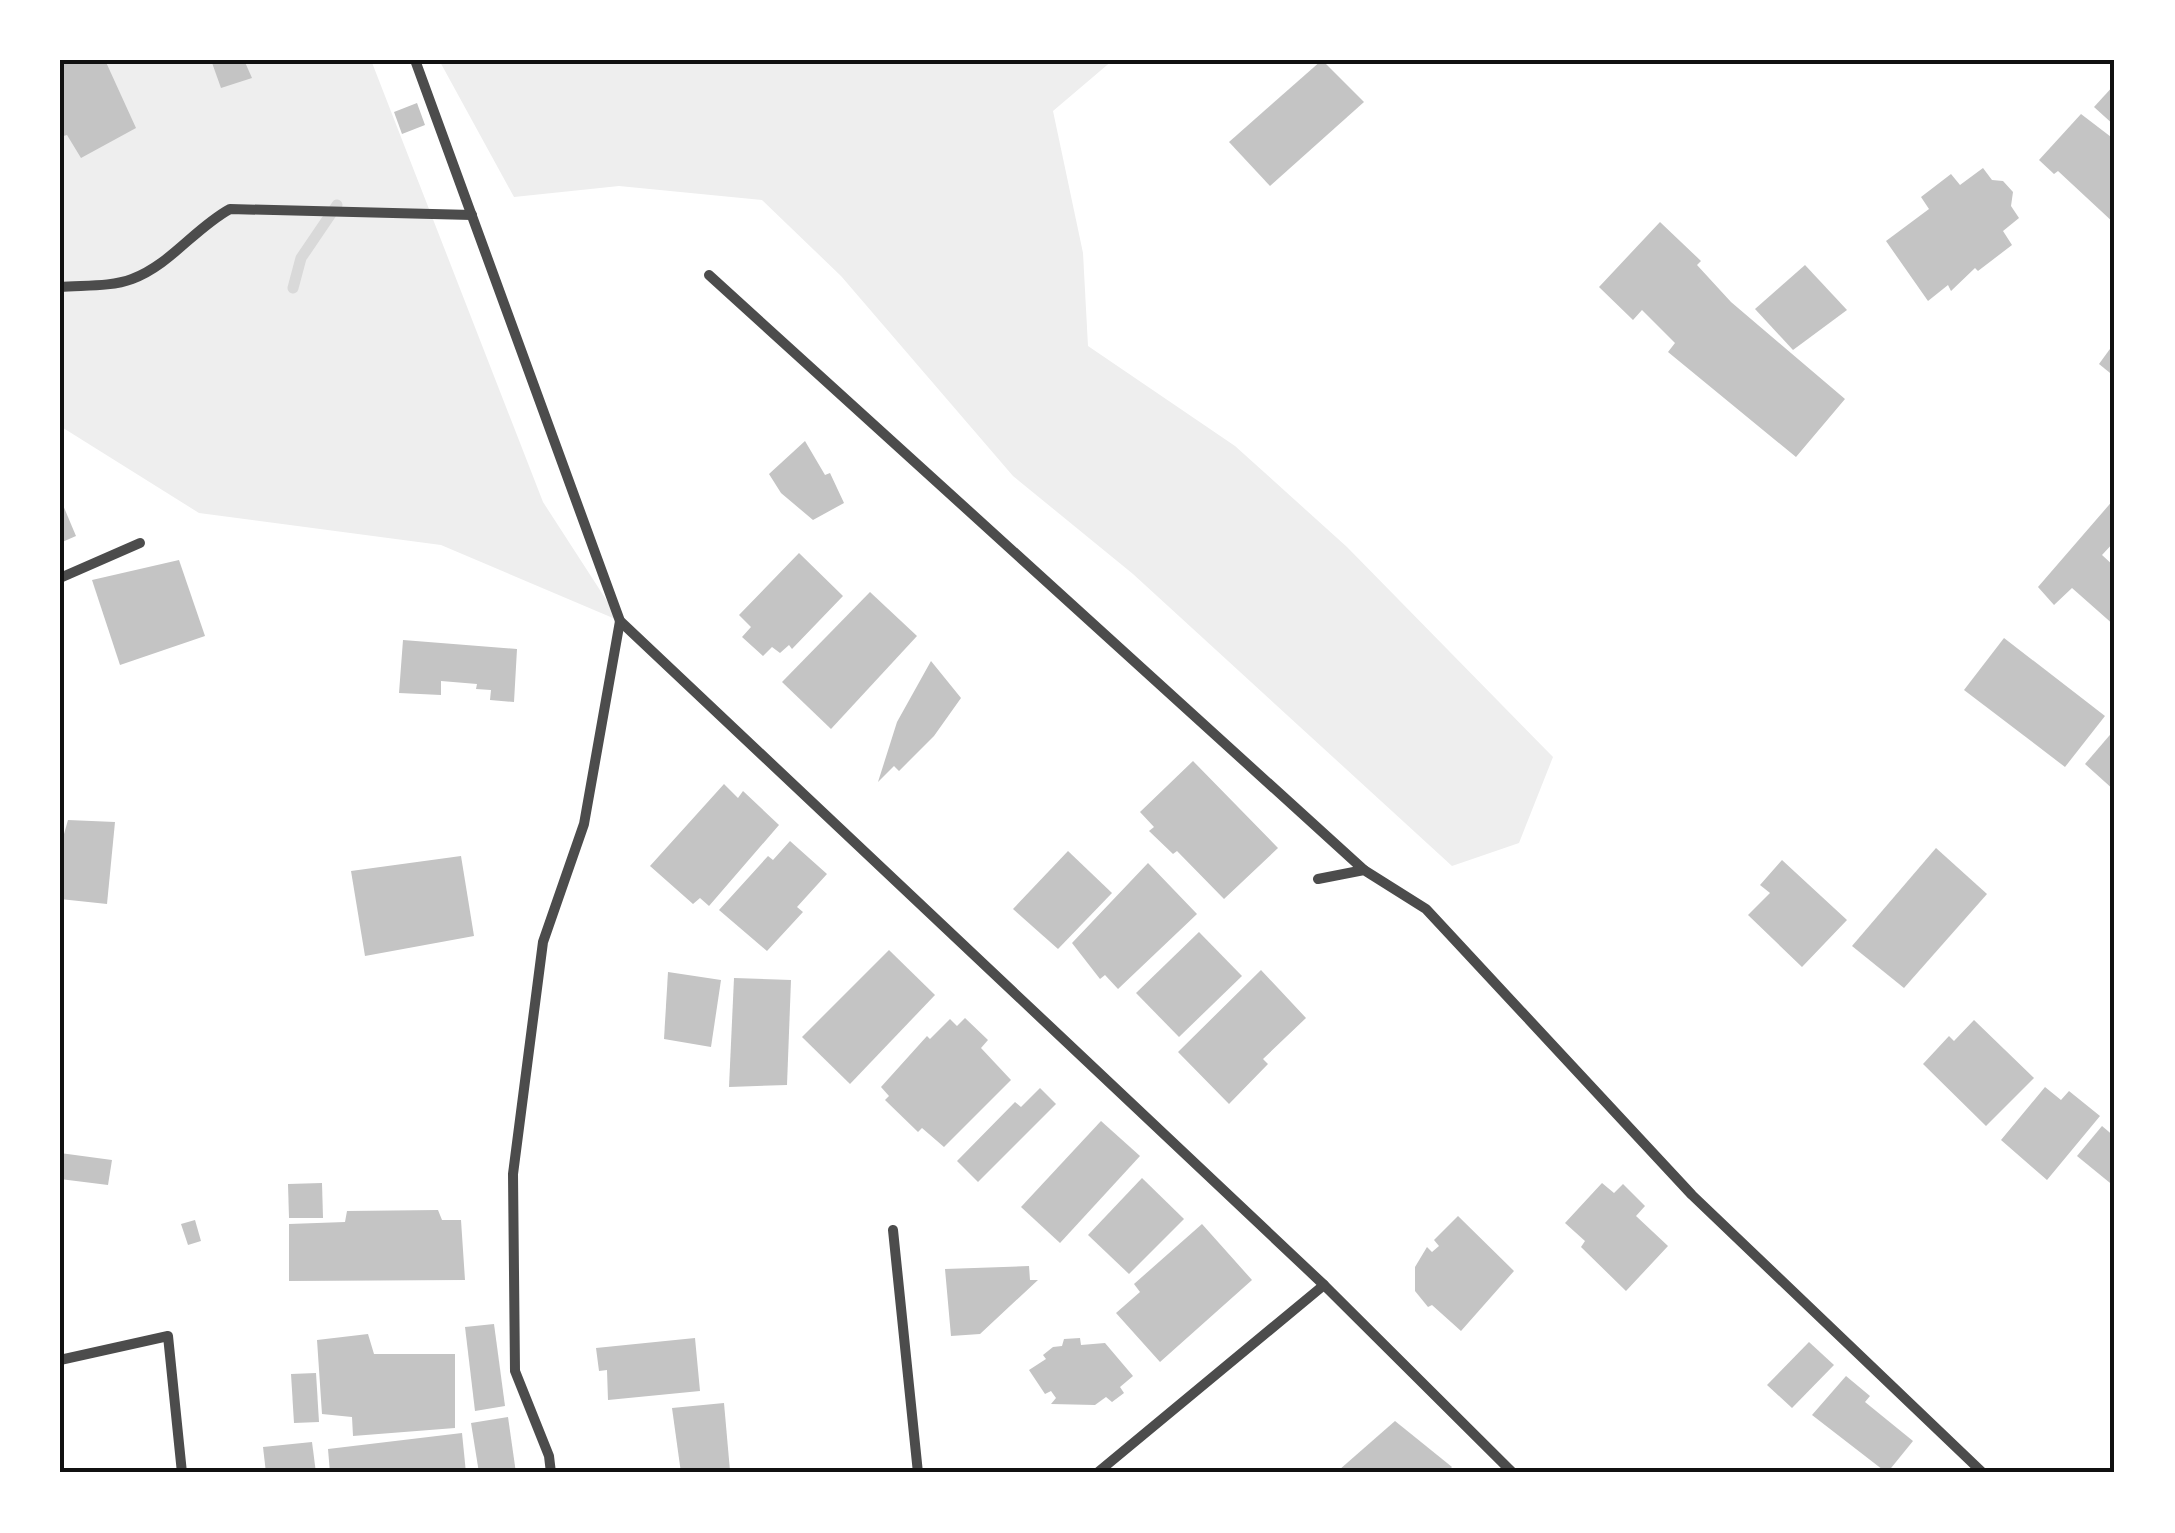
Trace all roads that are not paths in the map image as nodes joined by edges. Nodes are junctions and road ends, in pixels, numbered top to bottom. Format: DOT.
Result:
graph roads {
  1 [pos="415,60"];
  2 [pos="472,215"];
  3 [pos="709,275"];
  4 [pos="60,287"];
  5 [pos="140,543"];
  6 [pos="60,578"];
  7 [pos="620,621"];
  8 [pos="1364,870"];
  9 [pos="1318,879"];
  10 [pos="894,1230"];
  11 [pos="1324,1286"];
  12 [pos="60,1360"];
  13 [pos="182,1473"];
  14 [pos="551,1473"];
  15 [pos="918,1473"];
  16 [pos="1097,1473"];
  17 [pos="1513,1473"];
  18 [pos="1983,1473"];
  1 -- 2 [label="street"];
  2 -- 4 [label="street"];
  2 -- 7 [label="street"];
  3 -- 8 [label="street"];
  5 -- 6 [label="street"];
  7 -- 11 [label="street"];
  7 -- 14 [label="street"];
  8 -- 9 [label="street"];
  8 -- 18 [label="street"];
  10 -- 15 [label="street"];
  11 -- 16 [label="street"];
  11 -- 17 [label="street"];
  12 -- 13 [label="street"];
}
